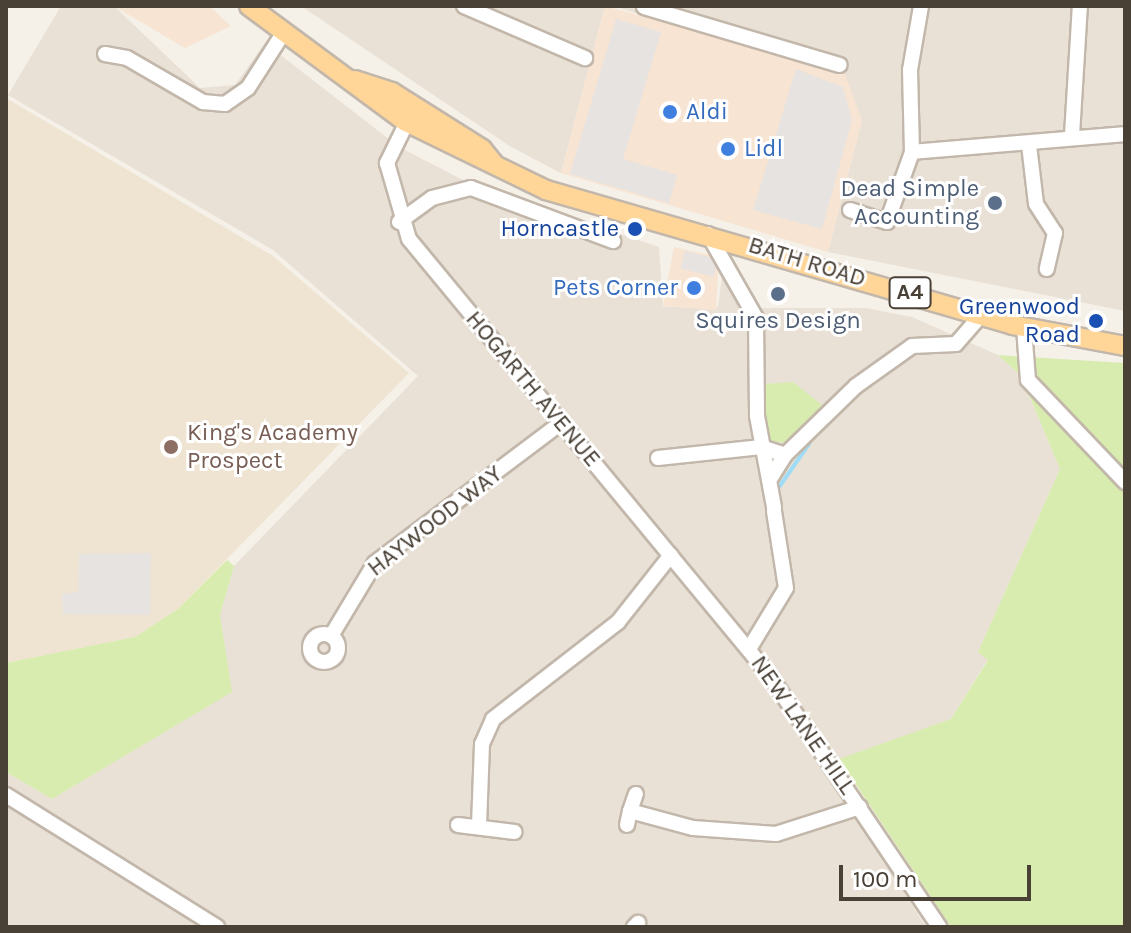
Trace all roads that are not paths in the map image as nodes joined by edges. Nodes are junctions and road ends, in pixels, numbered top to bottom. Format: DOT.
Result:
graph roads {
  1 [pos="249,6"];
  2 [pos="464,6"];
  3 [pos="500,6"];
  4 [pos="921,6"];
  5 [pos="1080,6"];
  6 [pos="644,7"];
  7 [pos="668,10"];
  8 [pos="494,21"];
  9 [pos="284,32"];
  10 [pos="105,54"];
  11 [pos="585,58"];
  12 [pos="840,65"];
  13 [pos="411,115"];
  14 [pos="1125,134"];
  15 [pos="1072,135"];
  16 [pos="1029,145"];
  17 [pos="912,152"];
  18 [pos="850,210"];
  19 [pos="399,222"];
  20 [pos="708,234"];
  21 [pos="613,241"];
  22 [pos="1047,269"];
  23 [pos="980,316"];
  24 [pos="1024,328"];
  25 [pos="1125,346"];
  26 [pos="561,423"];
  27 [pos="761,447"];
  28 [pos="785,455"];
  29 [pos="658,458"];
  30 [pos="770,479"];
  31 [pos="1125,482"];
  32 [pos="671,555"];
  33 [pos="331,636"];
  34 [pos="749,649"];
  35 [pos="636,794"];
  36 [pos="6,795"];
  37 [pos="860,807"];
  38 [pos="458,825"];
  39 [pos="479,826"];
  40 [pos="515,832"];
  41 [pos="217,927"];
  42 [pos="939,927"];
  1 -- 9 [label="main road, BATH ROAD / A4"];
  2 -- 8 [label="street"];
  3 -- 8 [label="street"];
  4 -- 17 [label="street"];
  5 -- 15 [label="street"];
  6 -- 7 [label="street"];
  7 -- 12 [label="street"];
  8 -- 11 [label="street"];
  9 -- 10 [label="street"];
  9 -- 13 [label="main road, BATH ROAD / A4"];
  13 -- 19 [label="street, HOGARTH AVENUE"];
  13 -- 20 [label="main road, BATH ROAD / A4"];
  14 -- 15 [label="street"];
  15 -- 16 [label="street"];
  16 -- 17 [label="street"];
  16 -- 22 [label="street"];
  17 -- 18 [label="street"];
  19 -- 21 [label="street"];
  19 -- 26 [label="street, HOGARTH AVENUE"];
  20 -- 23 [label="main road, BATH ROAD / A4"];
  20 -- 27 [label="street, NEW LANE HILL"];
  23 -- 24 [label="main road, BATH ROAD / A4"];
  23 -- 28 [label="street"];
  24 -- 25 [label="main road, BATH ROAD / A4"];
  24 -- 31 [label="street"];
  26 -- 32 [label="street, HOGARTH AVENUE"];
  26 -- 33 [label="street, HAYWOOD WAY"];
  27 -- 28 [label="street"];
  27 -- 29 [label="street"];
  27 -- 30 [label="street, NEW LANE HILL"];
  28 -- 30 [label="street"];
  30 -- 34 [label="street, NEW LANE HILL"];
  32 -- 34 [label="street, HOGARTH AVENUE"];
  32 -- 39 [label="street"];
  34 -- 37 [label="street, NEW LANE HILL"];
  35 -- 37 [label="street"];
  36 -- 41 [label="street"];
  37 -- 42 [label="street, NEW LANE HILL"];
  38 -- 39 [label="street"];
  39 -- 40 [label="street"];
}
